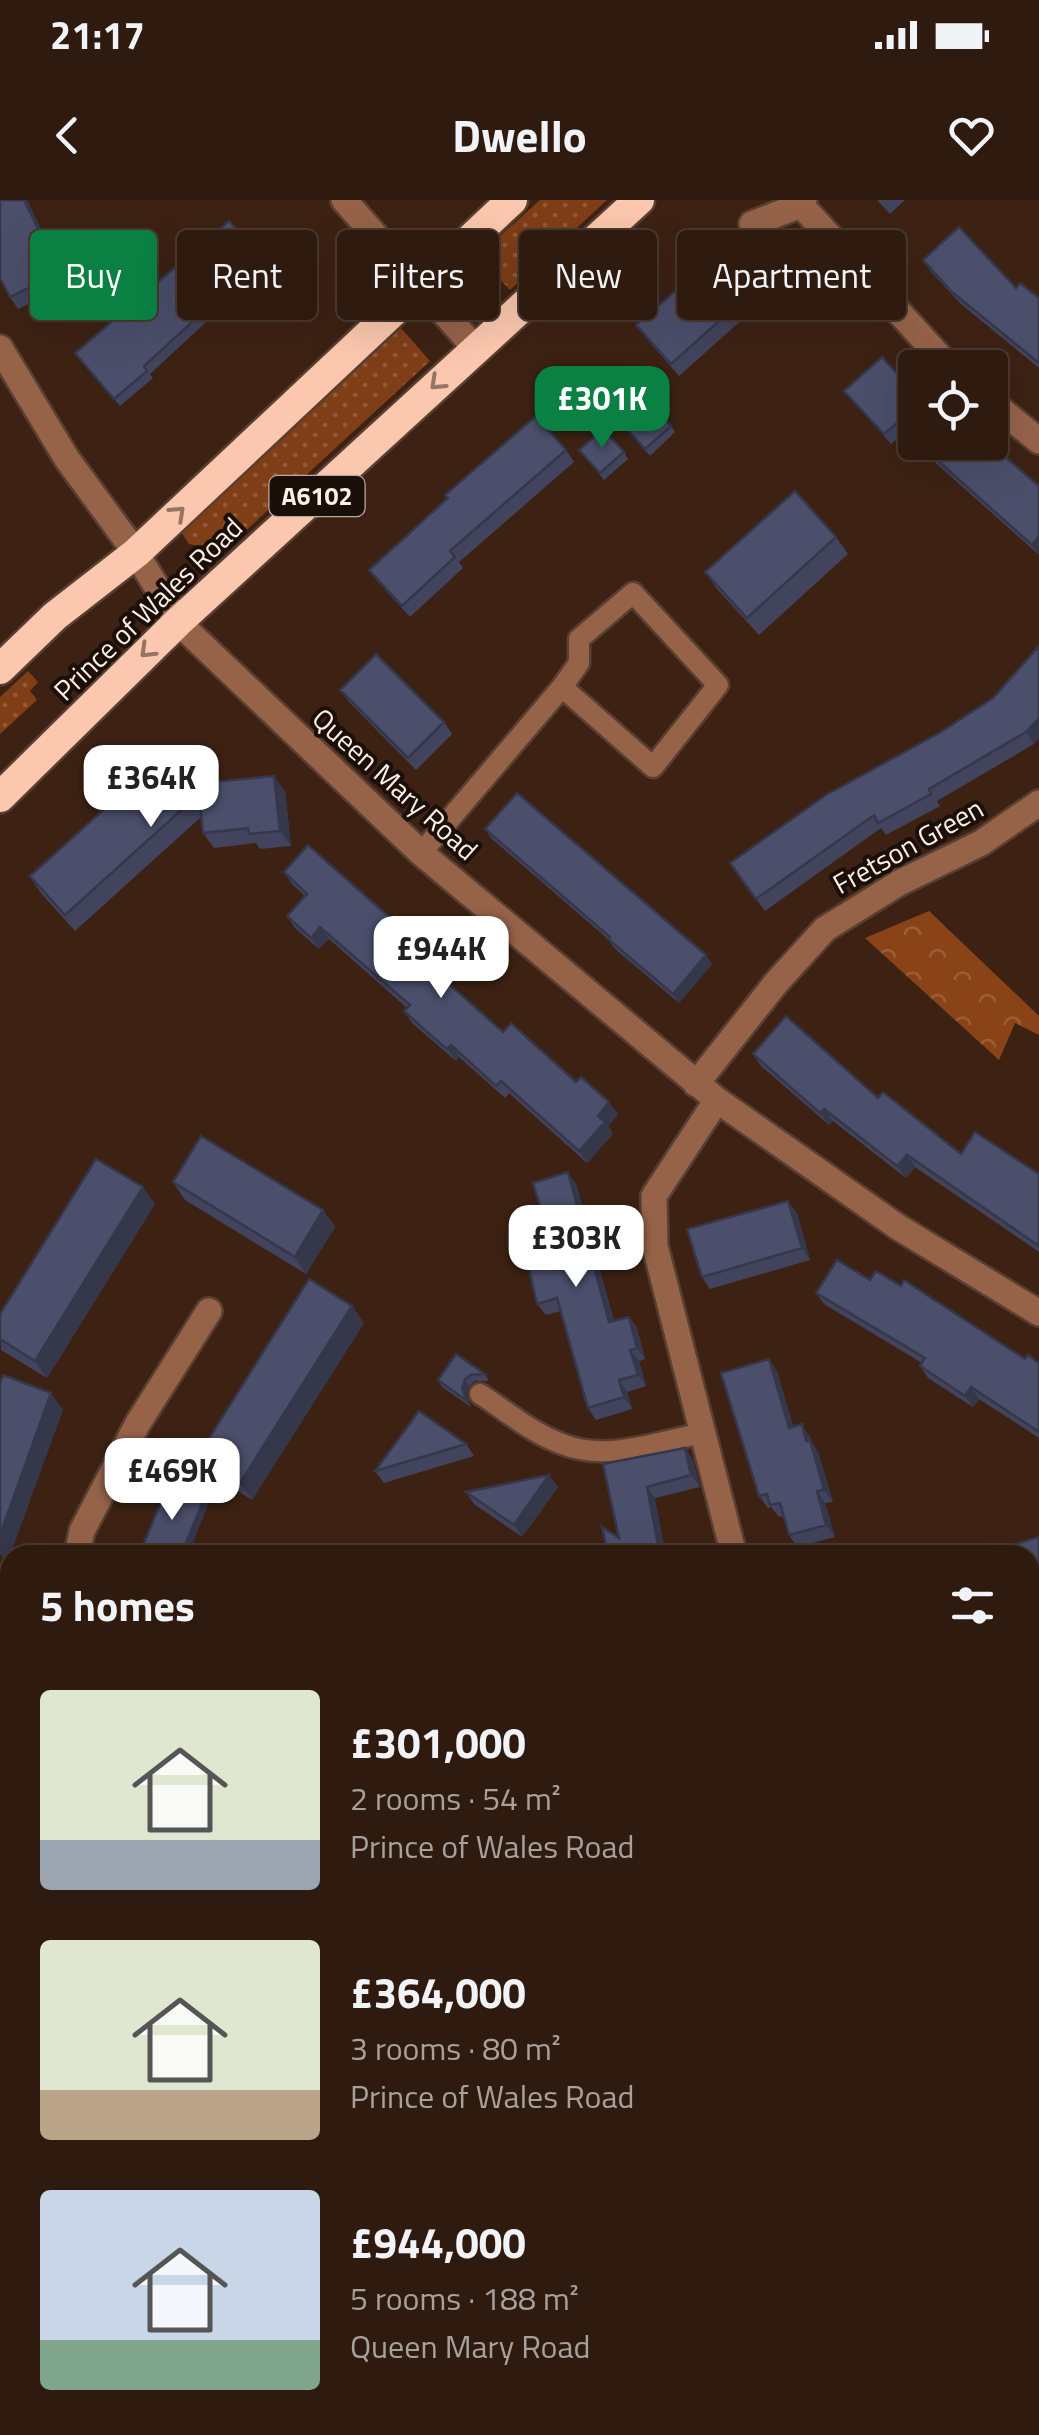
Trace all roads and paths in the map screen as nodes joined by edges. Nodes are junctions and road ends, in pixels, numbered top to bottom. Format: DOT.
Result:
graph roads {
  1 [pos="344,200"];
  2 [pos="512,200"];
  3 [pos="639,200"];
  4 [pos="802,203"];
  5 [pos="752,224"];
  6 [pos="371,230"];
  7 [pos="480,230"];
  8 [pos="383,320"];
  9 [pos="451,320"];
  10 [pos="0,348"];
  11 [pos="475,348"];
  12 [pos="934,350"];
  13 [pos="1008,416"];
  14 [pos="1039,441"];
  15 [pos="136,553"];
  16 [pos="178,622"];
  17 [pos="0,669"];
  18 [pos="562,687"];
  19 [pos="0,797"];
  20 [pos="1039,804"];
  21 [pos="420,852"];
  22 [pos="696,1084"];
  23 [pos="716,1100"];
  24 [pos="209,1311"];
  25 [pos="1039,1313"];
  26 [pos="480,1394"];
  27 [pos="702,1433"];
  28 [pos="80,1545"];
  29 [pos="731,1545"];
  1 -- 6 [label="street"];
  2 -- 7 [label="highway, Prince of Wales Road / A6102"];
  3 -- 11 [label="highway, Prince of Wales Road / A6102"];
  4 -- 5 [label="street"];
  4 -- 12 [label="street"];
  15 -- 8 [label="highway, Prince of Wales Road / A6102, one-way"];
  9 -- 11 [label="street"];
  10 -- 15 [label="street, Queen Mary Road"];
  11 -- 16 [label="highway, Prince of Wales Road / A6102, one-way"];
  13 -- 14 [label="street"];
  15 -- 16 [label="street, Queen Mary Road"];
  15 -- 17 [label="highway, Prince of Wales Road / A6102"];
  16 -- 19 [label="highway, Prince of Wales Road / A6102, one-way"];
  16 -- 21 [label="street, Queen Mary Road"];
  18 -- 18 [label="lane"];
  18 -- 21 [label="lane"];
  20 -- 22 [label="street, Fretson Green"];
  21 -- 22 [label="street, Queen Mary Road"];
  22 -- 23 [label="street, Queen Mary Road"];
  23 -- 25 [label="street, Queen Mary Road"];
  23 -- 27 [label="street"];
  24 -- 28 [label="street"];
  26 -- 27 [label="lane"];
  27 -- 29 [label="street"];
}
